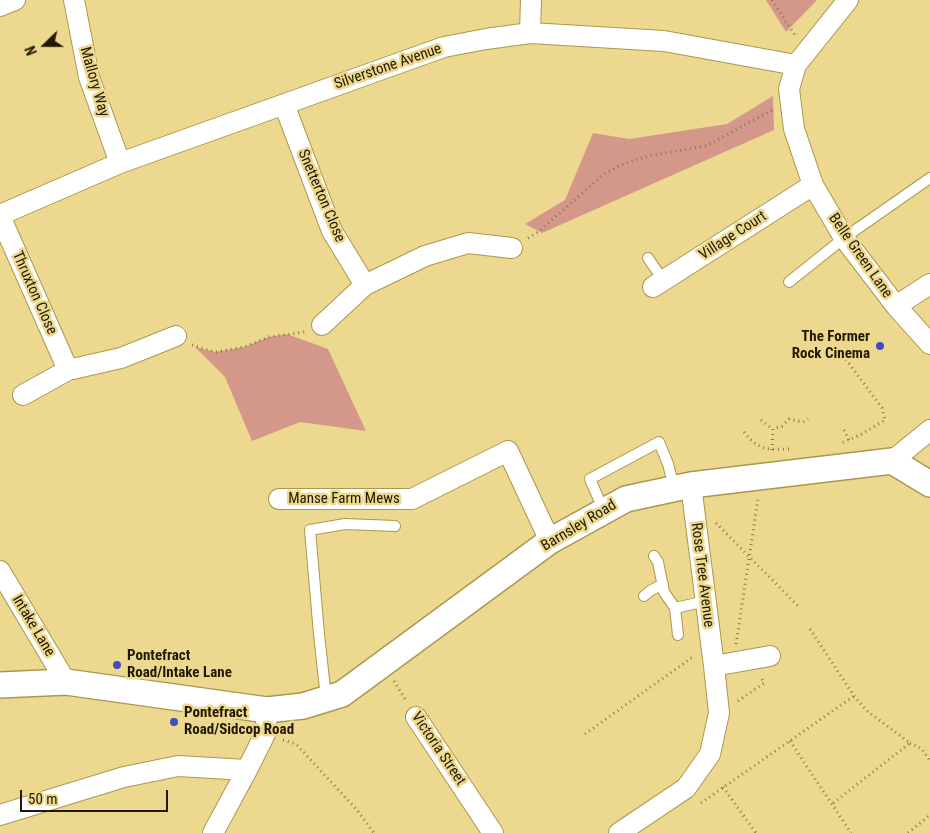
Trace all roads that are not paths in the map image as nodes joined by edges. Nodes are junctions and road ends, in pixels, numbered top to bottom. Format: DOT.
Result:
graph roads {
  1 [pos="14,0"];
  2 [pos="74,0"];
  3 [pos="531,0"];
  4 [pos="848,0"];
  5 [pos="0,6"];
  6 [pos="530,33"];
  7 [pos="796,65"];
  8 [pos="284,104"];
  9 [pos="120,163"];
  10 [pos="930,178"];
  11 [pos="813,185"];
  12 [pos="0,216"];
  13 [pos="844,238"];
  14 [pos="512,248"];
  15 [pos="648,258"];
  16 [pos="789,282"];
  17 [pos="658,284"];
  18 [pos="930,284"];
  19 [pos="365,285"];
  20 [pos="896,306"];
  21 [pos="322,326"];
  22 [pos="176,336"];
  23 [pos="930,344"];
  24 [pos="68,370"];
  25 [pos="23,395"];
  26 [pos="930,430"];
  27 [pos="892,461"];
  28 [pos="930,484"];
  29 [pos="686,491"];
  30 [pos="279,498"];
  31 [pos="604,511"];
  32 [pos="395,526"];
  33 [pos="550,541"];
  34 [pos="654,556"];
  35 [pos="0,571"];
  36 [pos="663,584"];
  37 [pos="644,596"];
  38 [pos="706,602"];
  39 [pos="675,608"];
  40 [pos="678,635"];
  41 [pos="770,656"];
  42 [pos="732,663"];
  43 [pos="66,682"];
  44 [pos="0,685"];
  45 [pos="326,699"];
  46 [pos="416,717"];
  47 [pos="266,722"];
  48 [pos="247,770"];
  49 [pos="0,815"];
  50 [pos="213,833"];
  51 [pos="493,833"];
  52 [pos="619,833"];
  1 -- 5 [label="street"];
  2 -- 9 [label="street, Mallory Way"];
  3 -- 6 [label="street"];
  4 -- 7 [label="street, Belle Green Lane"];
  6 -- 7 [label="street, Silverstone Avenue"];
  6 -- 8 [label="street, Silverstone Avenue"];
  7 -- 11 [label="street, Belle Green Lane"];
  8 -- 9 [label="street, Silverstone Avenue"];
  8 -- 19 [label="street, Snetterton Close"];
  9 -- 12 [label="street, Silverstone Avenue"];
  10 -- 13 [label="lane"];
  11 -- 13 [label="street, Belle Green Lane"];
  11 -- 17 [label="street, Village Court"];
  12 -- 24 [label="street, Thruxton Close"];
  13 -- 16 [label="lane"];
  13 -- 20 [label="street, Belle Green Lane"];
  14 -- 19 [label="street"];
  15 -- 17 [label="lane"];
  18 -- 20 [label="street"];
  19 -- 21 [label="street"];
  20 -- 23 [label="street, Belle Green Lane"];
  22 -- 24 [label="street"];
  24 -- 25 [label="street"];
  26 -- 27 [label="street"];
  27 -- 28 [label="street"];
  27 -- 29 [label="street, Barnsley Road"];
  29 -- 31 [label="street, Barnsley Road"];
  29 -- 31 [label="lane"];
  29 -- 38 [label="street, Rose Tree Avenue"];
  30 -- 33 [label="street, Manse Farm Mews"];
  31 -- 33 [label="street, Barnsley Road"];
  32 -- 45 [label="lane"];
  33 -- 45 [label="street, Barnsley Road"];
  34 -- 36 [label="lane"];
  35 -- 43 [label="street, Intake Lane"];
  36 -- 37 [label="lane"];
  36 -- 39 [label="lane"];
  38 -- 39 [label="lane"];
  38 -- 42 [label="street, Rose Tree Avenue"];
  39 -- 40 [label="lane"];
  41 -- 42 [label="street"];
  42 -- 52 [label="street, Rose Tree Avenue"];
  43 -- 44 [label="street, Barnsley Road"];
  43 -- 47 [label="street, Barnsley Road"];
  45 -- 47 [label="street, Barnsley Road"];
  46 -- 51 [label="street, Victoria Street"];
  47 -- 48 [label="street"];
  48 -- 49 [label="street"];
  48 -- 50 [label="street"];
}
